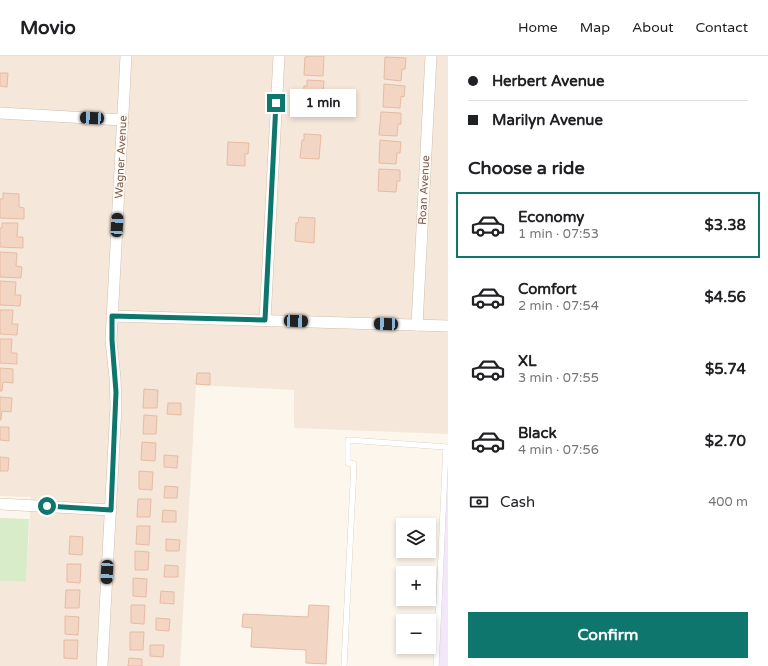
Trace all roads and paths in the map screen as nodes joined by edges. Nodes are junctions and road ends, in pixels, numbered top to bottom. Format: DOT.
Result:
graph roads {
  1 [pos="126,56"];
  2 [pos="279,56"];
  3 [pos="431,56"];
  4 [pos="0,113"];
  5 [pos="122,120"];
  6 [pos="112,316"];
  7 [pos="265,320"];
  8 [pos="417,325"];
  9 [pos="448,326"];
  10 [pos="0,504"];
  11 [pos="111,510"];
  12 [pos="102,666"];
  13 [pos="344,666"];
  14 [pos="436,666"];
  1 -- 5 [label="street, Wagner Avenue"];
  2 -- 7 [label="street"];
  3 -- 8 [label="street, Roan Avenue"];
  4 -- 5 [label="street"];
  5 -- 6 [label="street, Wagner Avenue"];
  6 -- 7 [label="street"];
  6 -- 11 [label="street, Wagner Avenue"];
  7 -- 8 [label="street"];
  8 -- 9 [label="street"];
  10 -- 11 [label="street"];
  11 -- 12 [label="street, Wagner Avenue"];
  13 -- 14 [label="lane"];
}
